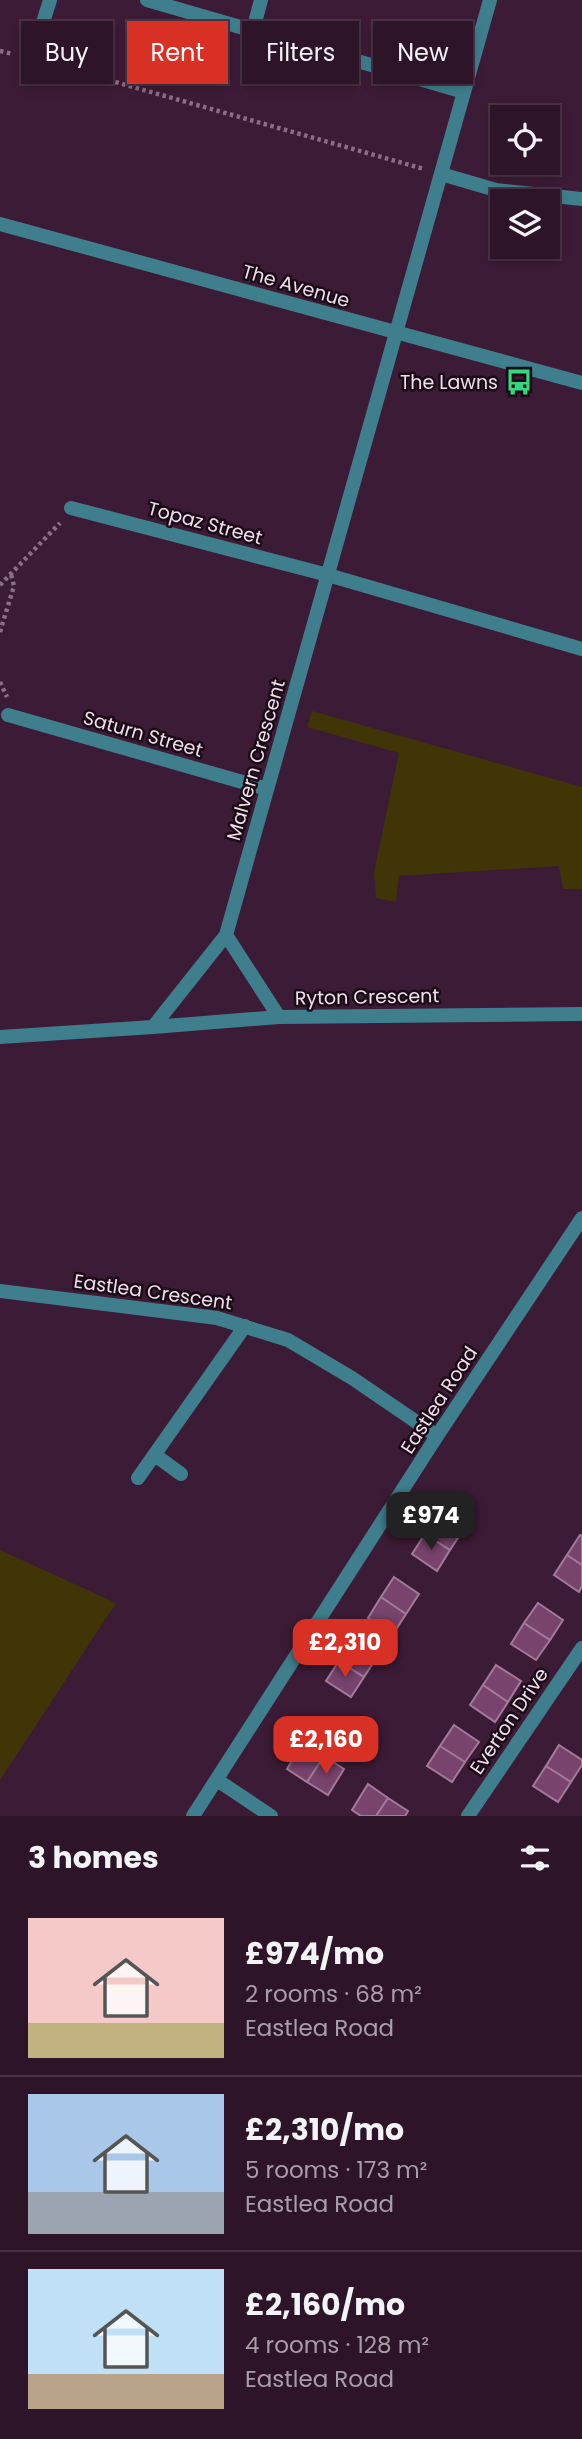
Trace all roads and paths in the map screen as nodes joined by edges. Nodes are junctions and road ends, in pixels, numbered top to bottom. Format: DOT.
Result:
graph roads {
  1 [pos="50,0"];
  2 [pos="147,0"];
  3 [pos="261,0"];
  4 [pos="490,0"];
  5 [pos="43,21"];
  6 [pos="255,21"];
  7 [pos="242,27"];
  8 [pos="0,51"];
  9 [pos="21,56"];
  10 [pos="359,61"];
  11 [pos="113,81"];
  12 [pos="464,92"];
  13 [pos="442,174"];
  14 [pos="582,199"];
  15 [pos="0,224"];
  16 [pos="397,334"];
  17 [pos="582,383"];
  18 [pos="73,508"];
  19 [pos="11,574"];
  20 [pos="328,575"];
  21 [pos="0,585"];
  22 [pos="0,632"];
  23 [pos="582,649"];
  24 [pos="8,715"];
  25 [pos="267,789"];
  26 [pos="226,935"];
  27 [pos="582,1014"];
  28 [pos="279,1017"];
  29 [pos="153,1027"];
  30 [pos="0,1037"];
  31 [pos="582,1218"];
  32 [pos="0,1291"];
  33 [pos="245,1326"];
  34 [pos="437,1436"];
  35 [pos="155,1455"];
  36 [pos="181,1474"];
  37 [pos="138,1478"];
  38 [pos="582,1648"];
  39 [pos="217,1780"];
  40 [pos="192,1816"];
  41 [pos="271,1816"];
  42 [pos="468,1816"];
  1 -- 5 [label="street"];
  2 -- 7 [label="street"];
  3 -- 6 [label="street"];
  4 -- 12 [label="street, Malvern Crescent"];
  8 -- 9 [label="path"];
  10 -- 12 [label="street"];
  11 -- 13 [label="path"];
  12 -- 13 [label="street, Malvern Crescent"];
  13 -- 14 [label="street"];
  13 -- 16 [label="street, Malvern Crescent"];
  15 -- 16 [label="street, The Avenue"];
  16 -- 17 [label="street, The Avenue"];
  16 -- 20 [label="street, Malvern Crescent"];
  18 -- 19 [label="path"];
  18 -- 20 [label="street, Topaz Street"];
  19 -- 21 [label="path"];
  19 -- 22 [label="path"];
  20 -- 23 [label="street"];
  20 -- 25 [label="street, Malvern Crescent"];
  24 -- 25 [label="street, Saturn Street"];
  25 -- 26 [label="street, Malvern Crescent"];
  26 -- 28 [label="street"];
  26 -- 29 [label="street, Malvern Crescent"];
  27 -- 28 [label="street, Ryton Crescent"];
  28 -- 29 [label="street, Ryton Crescent"];
  29 -- 30 [label="street"];
  31 -- 34 [label="street, Eastlea Road"];
  32 -- 33 [label="street, Eastlea Crescent"];
  33 -- 34 [label="street, Eastlea Crescent"];
  33 -- 35 [label="street"];
  34 -- 39 [label="street, Eastlea Road"];
  35 -- 36 [label="street"];
  35 -- 37 [label="street"];
  38 -- 42 [label="street, Everton Drive"];
  39 -- 40 [label="street, Eastlea Road"];
  39 -- 41 [label="street"];
}
